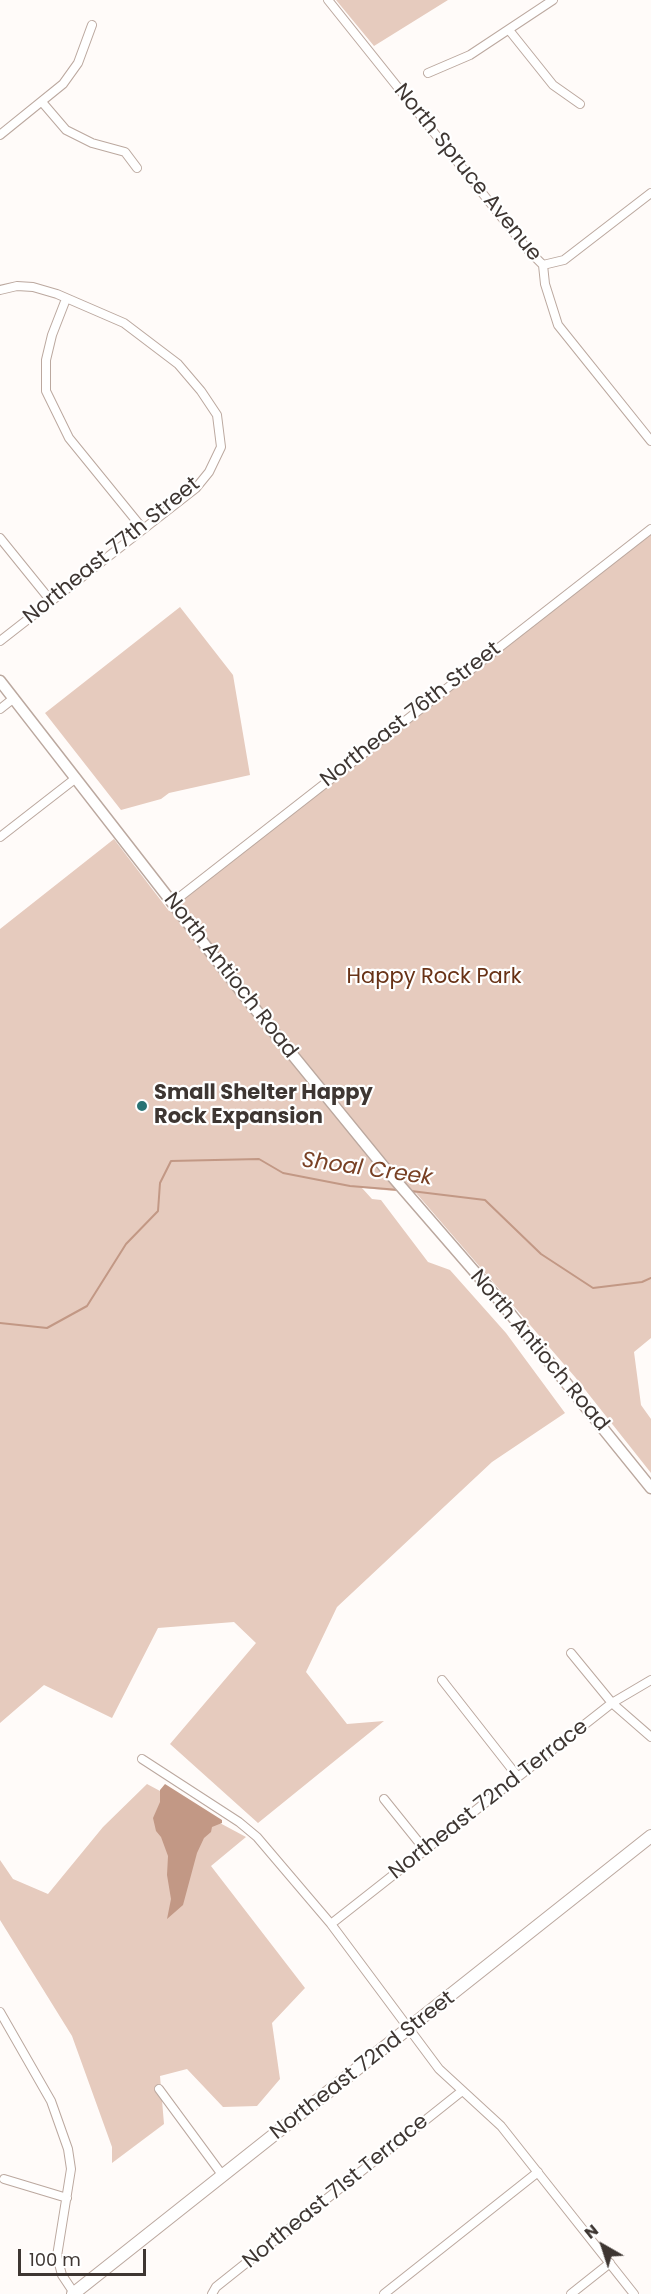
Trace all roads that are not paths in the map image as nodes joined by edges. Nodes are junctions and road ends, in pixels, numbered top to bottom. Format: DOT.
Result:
graph roads {
  1 [pos="328,0"];
  2 [pos="553,0"];
  3 [pos="92,25"];
  4 [pos="509,30"];
  5 [pos="428,73"];
  6 [pos="42,102"];
  7 [pos="580,104"];
  8 [pos="0,135"];
  9 [pos="137,168"];
  10 [pos="650,197"];
  11 [pos="543,265"];
  12 [pos="0,290"];
  13 [pos="66,299"];
  14 [pos="651,441"];
  15 [pos="143,529"];
  16 [pos="651,529"];
  17 [pos="0,538"];
  18 [pos="51,601"];
  19 [pos="0,641"];
  20 [pos="0,681"];
  21 [pos="14,698"];
  22 [pos="0,709"];
  23 [pos="76,778"];
  24 [pos="0,837"];
  25 [pos="172,903"];
  26 [pos="651,1488"];
  27 [pos="571,1653"];
  28 [pos="442,1680"];
  29 [pos="651,1680"];
  30 [pos="612,1703"];
  31 [pos="651,1737"];
  32 [pos="141,1759"];
  33 [pos="518,1777"];
  34 [pos="384,1799"];
  35 [pos="651,1836"];
  36 [pos="425,1850"];
  37 [pos="331,1924"];
  38 [pos="0,2012"];
  39 [pos="409,2029"];
  40 [pos="10,2031"];
  41 [pos="0,2036"];
  42 [pos="159,2089"];
  43 [pos="462,2091"];
  44 [pos="538,2172"];
  45 [pos="223,2176"];
  46 [pos="4,2179"];
  47 [pos="67,2198"];
  48 [pos="610,2263"];
  49 [pos="74,2294"];
  50 [pos="212,2294"];
  51 [pos="384,2294"];
  52 [pos="571,2294"];
  53 [pos="634,2294"];
  1 -- 11 [label="street, North Spruce Avenue"];
  2 -- 4 [label="street"];
  3 -- 6 [label="street"];
  4 -- 5 [label="street"];
  4 -- 7 [label="street"];
  6 -- 8 [label="street"];
  6 -- 9 [label="street"];
  10 -- 11 [label="street"];
  11 -- 14 [label="street, North Spruce Avenue"];
  12 -- 13 [label="street"];
  13 -- 15 [label="street"];
  13 -- 15 [label="street, Northeast 77th Street"];
  15 -- 18 [label="street, Northeast 77th Street"];
  16 -- 25 [label="street, Northeast 76th Street"];
  17 -- 18 [label="street"];
  18 -- 19 [label="street, Northeast 77th Street"];
  20 -- 21 [label="street, North Antioch Road"];
  21 -- 22 [label="street"];
  21 -- 23 [label="street, North Antioch Road"];
  23 -- 24 [label="street"];
  23 -- 25 [label="street, North Antioch Road"];
  25 -- 26 [label="street, North Antioch Road"];
  27 -- 30 [label="street"];
  28 -- 33 [label="street"];
  29 -- 30 [label="street, Northeast 72nd Terrace"];
  30 -- 31 [label="street"];
  30 -- 33 [label="street, Northeast 72nd Terrace"];
  32 -- 37 [label="street"];
  33 -- 36 [label="street, Northeast 72nd Terrace"];
  34 -- 36 [label="street"];
  35 -- 39 [label="main road, Northeast 72nd Street"];
  36 -- 37 [label="street, Northeast 72nd Terrace"];
  37 -- 39 [label="street"];
  38 -- 40 [label="street"];
  39 -- 43 [label="street"];
  39 -- 45 [label="main road, Northeast 72nd Street"];
  40 -- 41 [label="street"];
  40 -- 47 [label="street"];
  42 -- 45 [label="street"];
  43 -- 44 [label="street"];
  43 -- 50 [label="street, Northeast 71st Terrace"];
  44 -- 48 [label="street"];
  44 -- 51 [label="street"];
  45 -- 49 [label="main road, Northeast 72nd Street"];
  46 -- 47 [label="street"];
  47 -- 49 [label="street"];
  48 -- 52 [label="street"];
  48 -- 53 [label="street"];
}
